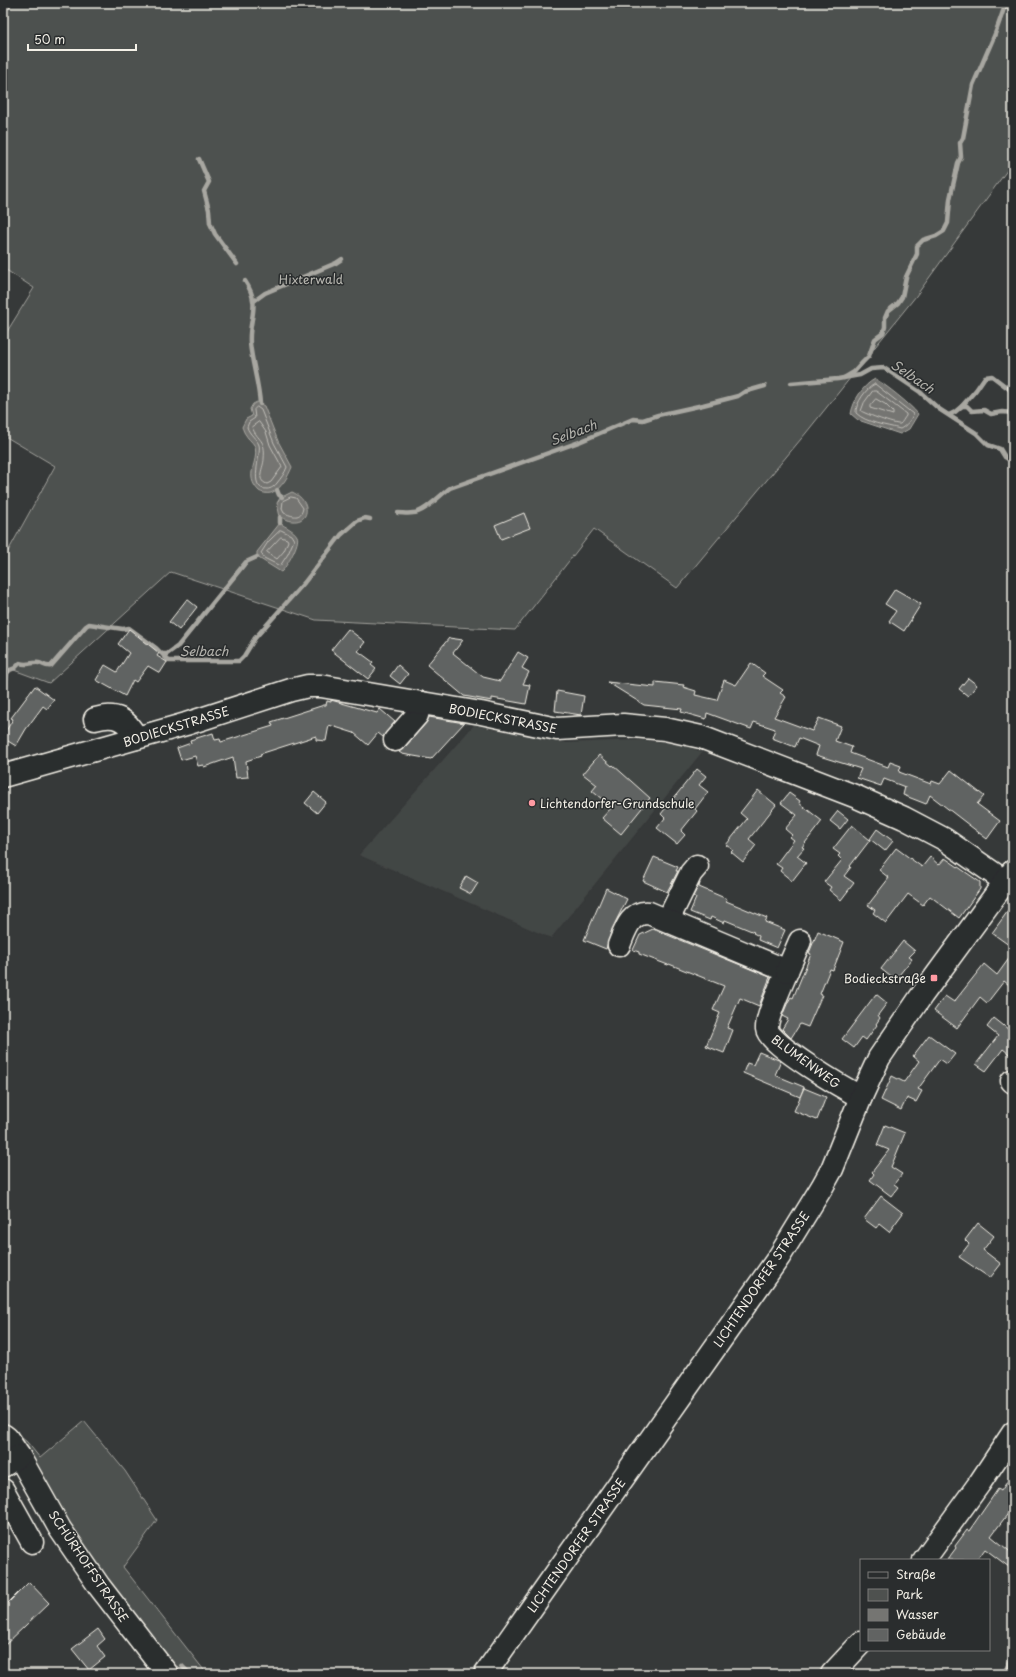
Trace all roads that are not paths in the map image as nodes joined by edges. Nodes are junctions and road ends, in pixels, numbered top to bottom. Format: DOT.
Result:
graph roads {
  1 [pos="420,703"];
  2 [pos="94,719"];
  3 [pos="136,738"];
  4 [pos="394,740"];
  5 [pos="3,776"];
  6 [pos="696,866"];
  7 [pos="1009,877"];
  8 [pos="668,920"];
  9 [pos="800,941"];
  10 [pos="619,945"];
  11 [pos="787,971"];
  12 [pos="861,1097"];
  13 [pos="1013,1433"];
  14 [pos="3,1435"];
  15 [pos="11,1461"];
  16 [pos="3,1490"];
  17 [pos="32,1542"];
  18 [pos="925,1559"];
  19 [pos="860,1644"];
  20 [pos="167,1674"];
  21 [pos="485,1674"];
  22 [pos="832,1674"];
  1 -- 3 [label="street, BODIECKSTRASSE"];
  1 -- 4 [label="street"];
  1 -- 7 [label="street, BODIECKSTRASSE"];
  2 -- 3 [label="street"];
  3 -- 5 [label="street, BODIECKSTRASSE"];
  6 -- 8 [label="street"];
  7 -- 12 [label="street, LICHTENDORFER STRASSE"];
  8 -- 10 [label="street"];
  8 -- 11 [label="street"];
  9 -- 11 [label="street, BLUMENWEG"];
  11 -- 12 [label="street, BLUMENWEG"];
  12 -- 21 [label="street, LICHTENDORFER STRASSE"];
  13 -- 18 [label="street"];
  14 -- 15 [label="street, SCHÜRHOFFSTRASSE"];
  15 -- 20 [label="street, SCHÜRHOFFSTRASSE"];
  16 -- 17 [label="street"];
  19 -- 22 [label="street"];
}
